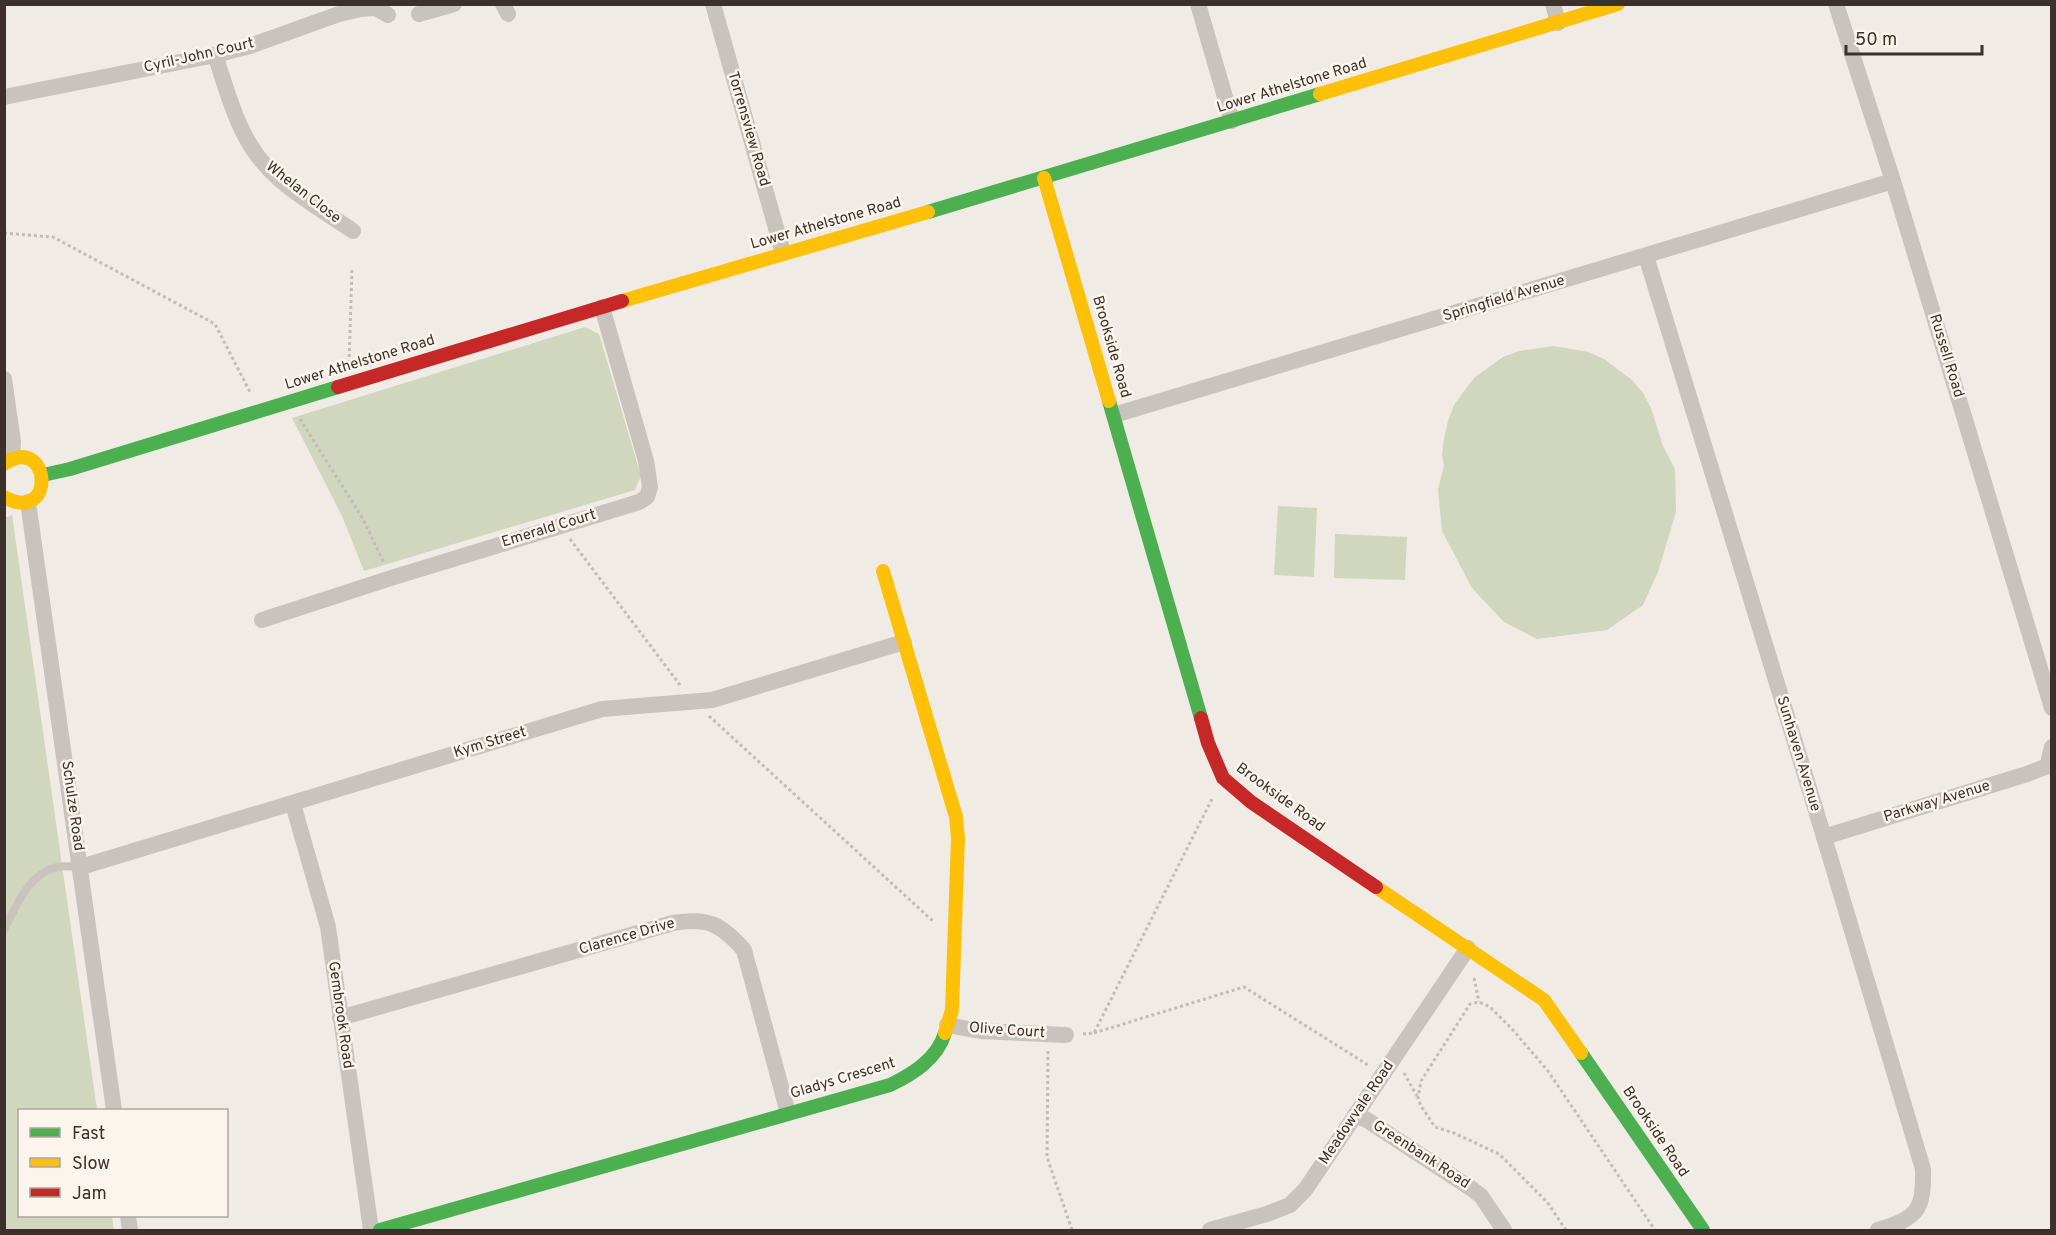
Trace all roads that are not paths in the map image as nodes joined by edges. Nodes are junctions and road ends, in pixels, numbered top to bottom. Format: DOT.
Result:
graph roads {
  1 [pos="454,4"];
  2 [pos="713,4"];
  3 [pos="1198,4"];
  4 [pos="1553,4"];
  5 [pos="1618,4"];
  6 [pos="1836,4"];
  7 [pos="419,14"];
  8 [pos="388,15"];
  9 [pos="1558,23"];
  10 [pos="215,55"];
  11 [pos="4,98"];
  12 [pos="1232,121"];
  13 [pos="1044,178"];
  14 [pos="1893,181"];
  15 [pos="352,231"];
  16 [pos="783,253"];
  17 [pos="1646,256"];
  18 [pos="602,307"];
  19 [pos="4,379"];
  20 [pos="1114,415"];
  21 [pos="8,461"];
  22 [pos="43,475"];
  23 [pos="4,497"];
  24 [pos="28,502"];
  25 [pos="883,571"];
  26 [pos="262,620"];
  27 [pos="904,642"];
  28 [pos="2052,708"];
  29 [pos="2052,747"];
  30 [pos="2051,766"];
  31 [pos="293,804"];
  32 [pos="1824,837"];
  33 [pos="81,867"];
  34 [pos="4,930"];
  35 [pos="1468,948"];
  36 [pos="340,1018"];
  37 [pos="947,1025"];
  38 [pos="1066,1035"];
  39 [pos="114,1109"];
  40 [pos="788,1113"];
  41 [pos="1355,1115"];
  42 [pos="371,1230"];
  43 [pos="380,1230"];
  44 [pos="1210,1230"];
  45 [pos="1504,1230"];
  46 [pos="1703,1230"];
  47 [pos="1878,1230"];
  1 -- 7 [label="street"];
  2 -- 16 [label="street, Torrensview Road"];
  3 -- 12 [label="street"];
  4 -- 9 [label="street"];
  5 -- 9 [label="street, Lower Athelstone Road"];
  6 -- 14 [label="street, Russell Road"];
  8 -- 10 [label="street, Cyril-John Court"];
  9 -- 12 [label="street, Lower Athelstone Road"];
  10 -- 11 [label="street, Cyril-John Court"];
  10 -- 15 [label="street, Whelan Close"];
  12 -- 13 [label="street, Lower Athelstone Road"];
  13 -- 16 [label="street, Lower Athelstone Road"];
  13 -- 20 [label="street, Brookside Road"];
  14 -- 17 [label="street, Springfield Avenue"];
  14 -- 28 [label="street, Russell Road"];
  16 -- 18 [label="street, Lower Athelstone Road"];
  17 -- 20 [label="street, Springfield Avenue"];
  17 -- 32 [label="street, Sunhaven Avenue"];
  18 -- 22 [label="street, Lower Athelstone Road"];
  18 -- 26 [label="street, Emerald Court"];
  19 -- 21 [label="street"];
  20 -- 35 [label="street, Brookside Road"];
  21 -- 22 [label="street"];
  22 -- 24 [label="street"];
  23 -- 24 [label="street"];
  24 -- 33 [label="street, Schulze Road"];
  25 -- 27 [label="street, Gladys Crescent"];
  27 -- 31 [label="street, Kym Street"];
  27 -- 37 [label="street, Gladys Crescent"];
  29 -- 30 [label="street"];
  30 -- 32 [label="street, Parkway Avenue"];
  31 -- 33 [label="street, Kym Street"];
  31 -- 36 [label="street, Gembrook Road"];
  32 -- 47 [label="street, Sunhaven Avenue"];
  33 -- 34 [label="lane"];
  33 -- 39 [label="street, Schulze Road"];
  35 -- 41 [label="street, Meadowvale Road"];
  35 -- 46 [label="street, Brookside Road"];
  36 -- 40 [label="street, Clarence Drive"];
  36 -- 42 [label="street, Gembrook Road"];
  37 -- 38 [label="street, Olive Court"];
  37 -- 40 [label="street, Gladys Crescent"];
  40 -- 43 [label="street, Gladys Crescent"];
  41 -- 44 [label="street, Meadowvale Road"];
  41 -- 45 [label="street, Greenbank Road"];
}
